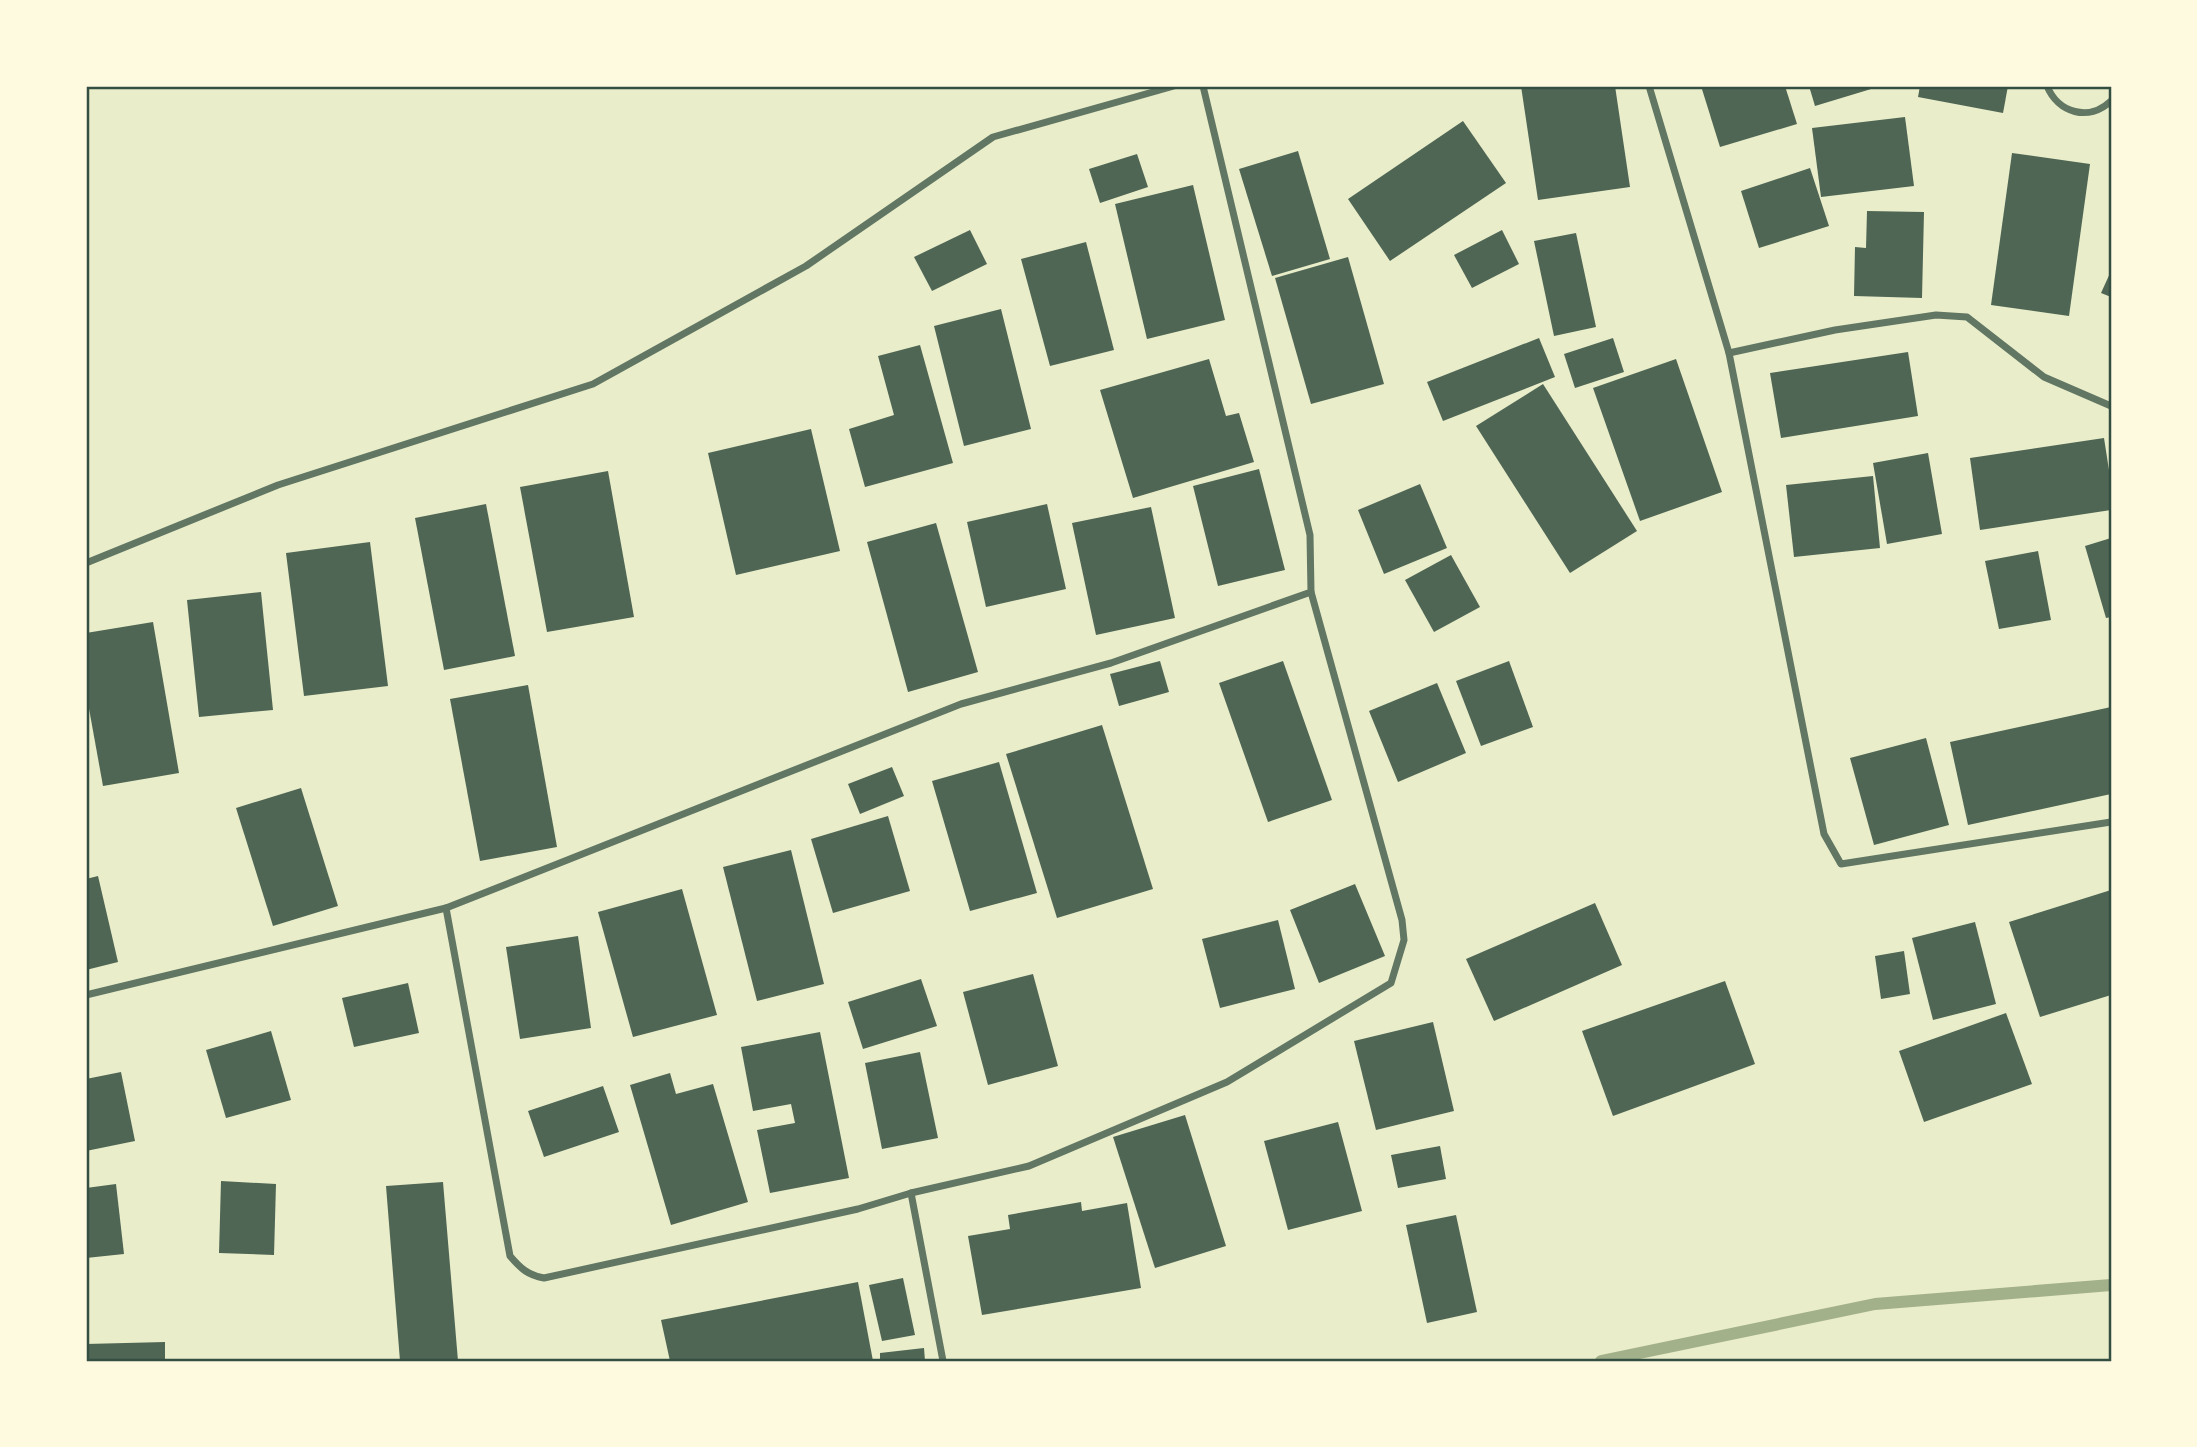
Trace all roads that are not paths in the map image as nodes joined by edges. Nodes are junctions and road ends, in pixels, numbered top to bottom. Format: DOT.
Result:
graph roads {
  1 [pos="1174,86"];
  2 [pos="1203,86"];
  3 [pos="1649,86"];
  4 [pos="2047,86"];
  5 [pos="2111,101"];
  6 [pos="1730,353"];
  7 [pos="2111,406"];
  8 [pos="86,563"];
  9 [pos="1311,592"];
  10 [pos="2111,822"];
  11 [pos="446,908"];
  12 [pos="86,995"];
  13 [pos="911,1193"];
  14 [pos="943,1361"];
  1 -- 8 [label="street"];
  2 -- 9 [label="street"];
  3 -- 6 [label="street"];
  4 -- 5 [label="street"];
  6 -- 7 [label="street"];
  6 -- 10 [label="street"];
  9 -- 11 [label="street"];
  9 -- 13 [label="street"];
  11 -- 12 [label="street"];
  11 -- 13 [label="street"];
  13 -- 14 [label="street"];
}
